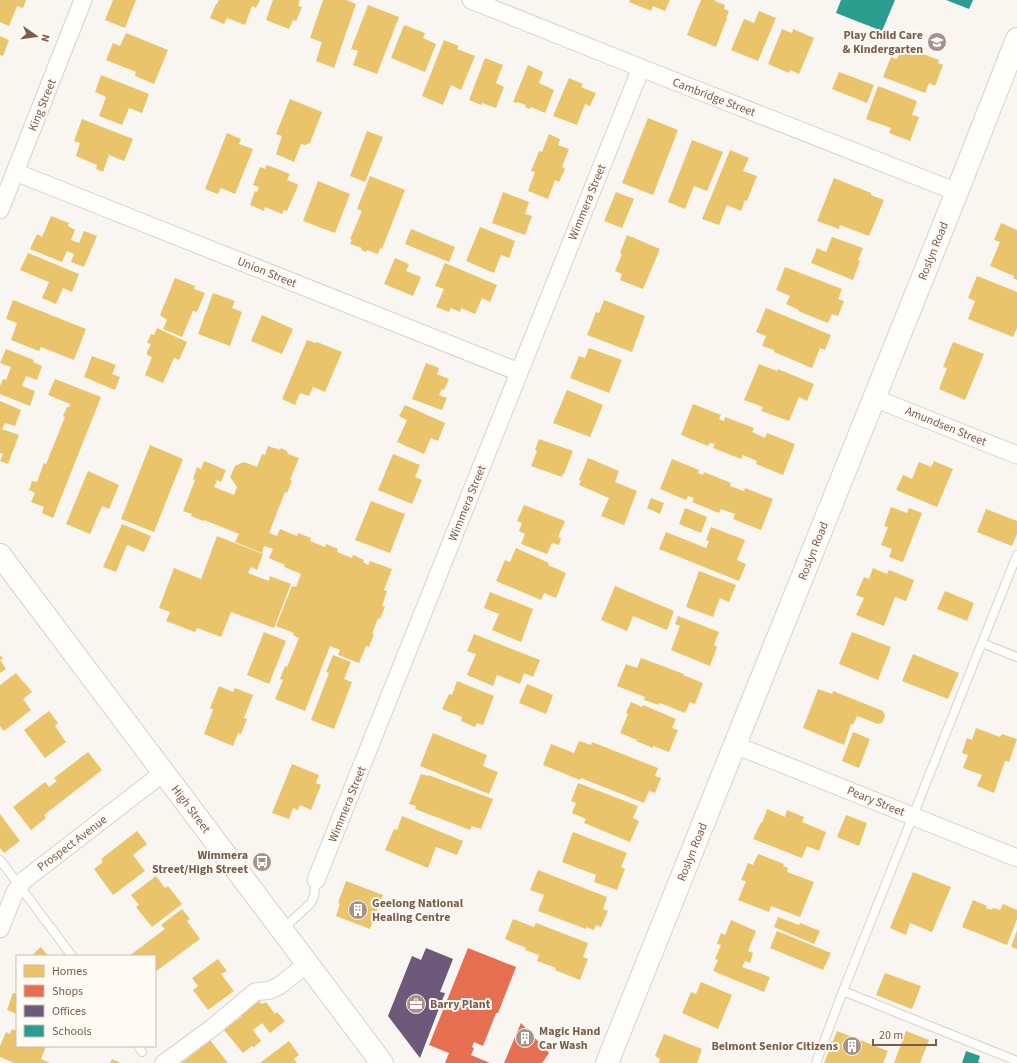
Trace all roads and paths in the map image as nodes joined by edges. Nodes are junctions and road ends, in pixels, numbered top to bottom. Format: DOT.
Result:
graph roads {
  1 [pos="83,0"];
  2 [pos="471,0"];
  3 [pos="1015,48"];
  4 [pos="641,68"];
  5 [pos="15,172"];
  6 [pos="957,192"];
  7 [pos="0,210"];
  8 [pos="519,372"];
  9 [pos="874,398"];
  10 [pos="1017,455"];
  11 [pos="0,555"];
  12 [pos="1017,555"];
  13 [pos="982,643"];
  14 [pos="1017,657"];
  15 [pos="735,745"];
  16 [pos="164,773"];
  17 [pos="913,816"];
  18 [pos="1017,858"];
  19 [pos="0,860"];
  20 [pos="316,880"];
  21 [pos="19,885"];
  22 [pos="0,929"];
  23 [pos="282,929"];
  24 [pos="71,955"];
  25 [pos="307,964"];
  26 [pos="843,991"];
  27 [pos="1017,1060"];
  28 [pos="377,1061"];
  29 [pos="164,1063"];
  30 [pos="607,1063"];
  31 [pos="816,1063"];
  1 -- 5 [label="street, King Street"];
  2 -- 4 [label="street, Cambridge Street"];
  3 -- 6 [label="street, Roslyn Road"];
  4 -- 6 [label="street, Cambridge Street"];
  4 -- 8 [label="street, Wimmera Street"];
  5 -- 7 [label="street, King Street"];
  5 -- 8 [label="street, Union Street"];
  6 -- 9 [label="street, Roslyn Road"];
  8 -- 20 [label="street, Wimmera Street"];
  9 -- 10 [label="street, Amundsen Street"];
  9 -- 15 [label="street, Roslyn Road"];
  11 -- 16 [label="street, High Street"];
  12 -- 13 [label="lane"];
  13 -- 14 [label="lane"];
  13 -- 17 [label="lane"];
  15 -- 17 [label="street, Peary Street"];
  15 -- 30 [label="street, Roslyn Road"];
  16 -- 21 [label="street, Prospect Avenue"];
  16 -- 23 [label="street, High Street"];
  17 -- 18 [label="street, Peary Street"];
  17 -- 26 [label="lane"];
  19 -- 21 [label="lane"];
  20 -- 23 [label="lane, Wimmera Street"];
  21 -- 22 [label="street, Prospect Avenue"];
  21 -- 24 [label="lane"];
  23 -- 25 [label="street, High Street"];
  25 -- 28 [label="street, High Street"];
  25 -- 29 [label="street"];
  26 -- 27 [label="lane"];
  26 -- 31 [label="lane"];
}
